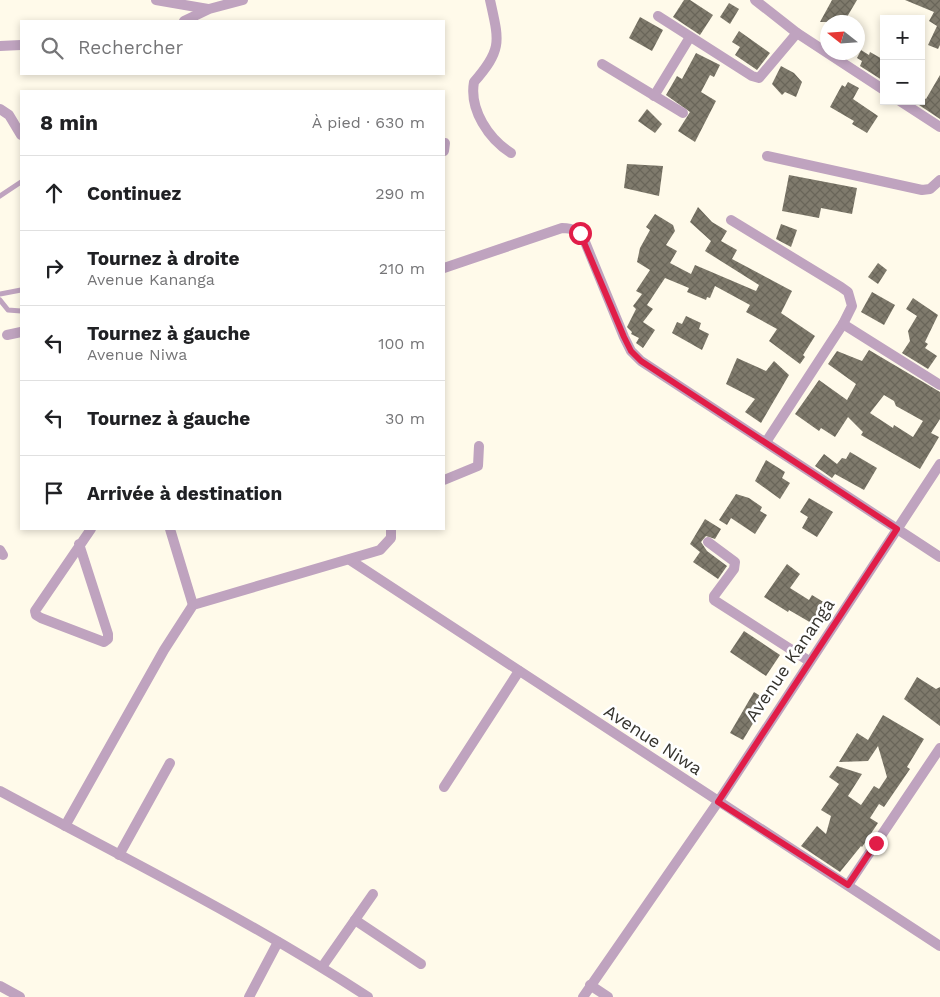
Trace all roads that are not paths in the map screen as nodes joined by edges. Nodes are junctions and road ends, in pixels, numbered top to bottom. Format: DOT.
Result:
graph roads {
  1 [pos="156,0"];
  2 [pos="243,0"];
  3 [pos="490,0"];
  4 [pos="755,0"];
  5 [pos="209,9"];
  6 [pos="658,16"];
  7 [pos="186,20"];
  8 [pos="797,33"];
  9 [pos="690,37"];
  10 [pos="20,45"];
  11 [pos="0,46"];
  12 [pos="602,64"];
  13 [pos="880,87"];
  14 [pos="654,96"];
  15 [pos="906,105"];
  16 [pos="0,108"];
  17 [pos="684,113"];
  18 [pos="940,127"];
  19 [pos="20,132"];
  20 [pos="511,153"];
  21 [pos="767,156"];
  22 [pos="940,180"];
  23 [pos="20,183"];
  24 [pos="0,196"];
  25 [pos="731,220"];
  26 [pos="445,268"];
  27 [pos="20,290"];
  28 [pos="0,294"];
  29 [pos="0,300"];
  30 [pos="20,311"];
  31 [pos="843,324"];
  32 [pos="20,332"];
  33 [pos="7,335"];
  34 [pos="940,385"];
  35 [pos="766,442"];
  36 [pos="479,446"];
  37 [pos="940,464"];
  38 [pos="445,480"];
  39 [pos="897,529"];
  40 [pos="90,530"];
  41 [pos="170,530"];
  42 [pos="391,530"];
  43 [pos="708,542"];
  44 [pos="79,544"];
  45 [pos="940,557"];
  46 [pos="350,560"];
  47 [pos="193,605"];
  48 [pos="809,661"];
  49 [pos="519,671"];
  50 [pos="940,748"];
  51 [pos="170,763"];
  52 [pos="444,787"];
  53 [pos="0,791"];
  54 [pos="718,802"];
  55 [pos="65,826"];
  56 [pos="119,855"];
  57 [pos="848,885"];
  58 [pos="373,894"];
  59 [pos="355,920"];
  60 [pos="278,942"];
  61 [pos="940,946"];
  62 [pos="421,964"];
  63 [pos="322,967"];
  64 [pos="590,985"];
  65 [pos="0,986"];
  66 [pos="20,997"];
  67 [pos="249,997"];
  68 [pos="368,997"];
  69 [pos="582,997"];
  70 [pos="608,997"];
  1 -- 5 [label="street"];
  2 -- 5 [label="street"];
  3 -- 20 [label="street"];
  4 -- 8 [label="street"];
  5 -- 7 [label="street"];
  6 -- 9 [label="street"];
  8 -- 9 [label="street"];
  8 -- 13 [label="street"];
  9 -- 14 [label="street"];
  10 -- 11 [label="street"];
  12 -- 14 [label="street"];
  14 -- 17 [label="street"];
  15 -- 18 [label="street"];
  16 -- 19 [label="street"];
  21 -- 22 [label="street"];
  23 -- 24 [label="lane"];
  25 -- 31 [label="street"];
  26 -- 35 [label="street"];
  27 -- 28 [label="lane"];
  29 -- 30 [label="lane"];
  31 -- 34 [label="street"];
  31 -- 35 [label="street"];
  32 -- 33 [label="street"];
  35 -- 39 [label="street"];
  36 -- 38 [label="street"];
  37 -- 39 [label="street, Avenue Kananga"];
  39 -- 45 [label="street"];
  39 -- 48 [label="street, Avenue Kananga"];
  40 -- 44 [label="street"];
  41 -- 47 [label="street"];
  42 -- 46 [label="street"];
  43 -- 48 [label="street"];
  44 -- 44 [label="street"];
  46 -- 47 [label="street"];
  46 -- 49 [label="street, Avenue Niwa"];
  47 -- 55 [label="street"];
  48 -- 54 [label="street, Avenue Kananga"];
  49 -- 52 [label="street"];
  49 -- 54 [label="street, Avenue Niwa"];
  50 -- 57 [label="street"];
  51 -- 56 [label="street"];
  53 -- 55 [label="street"];
  54 -- 57 [label="street, Avenue Niwa"];
  54 -- 64 [label="street, Avenue Kananga"];
  55 -- 56 [label="street"];
  56 -- 60 [label="street"];
  57 -- 61 [label="street, Avenue Niwa"];
  58 -- 59 [label="street"];
  59 -- 62 [label="street"];
  59 -- 63 [label="street"];
  60 -- 63 [label="street"];
  60 -- 67 [label="street"];
  63 -- 68 [label="street"];
  64 -- 69 [label="street, Avenue Kananga"];
  64 -- 70 [label="street"];
  65 -- 66 [label="street"];
}
